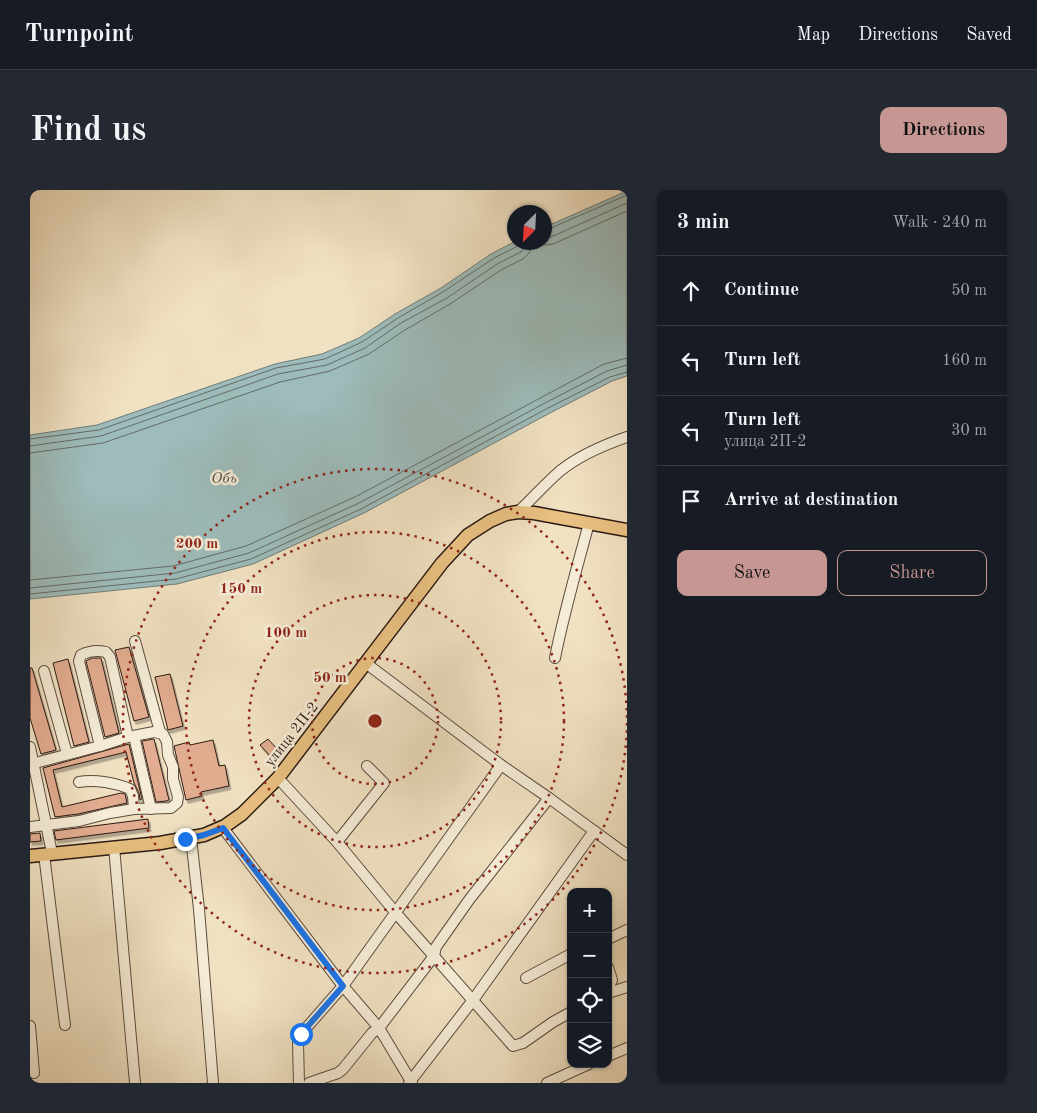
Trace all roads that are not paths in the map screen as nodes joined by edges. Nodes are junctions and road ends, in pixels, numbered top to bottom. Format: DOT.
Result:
graph roads {
  1 [pos="627,438"];
  2 [pos="518,512"];
  3 [pos="589,522"];
  4 [pos="627,530"];
  5 [pos="135,641"];
  6 [pos="554,658"];
  7 [pos="367,664"];
  8 [pos="44,672"];
  9 [pos="160,732"];
  10 [pos="131,736"];
  11 [pos="100,746"];
  12 [pos="30,747"];
  13 [pos="67,754"];
  14 [pos="34,763"];
  15 [pos="501,765"];
  16 [pos="367,766"];
  17 [pos="278,778"];
  18 [pos="79,782"];
  19 [pos="549,798"];
  20 [pos="134,809"];
  21 [pos="151,809"];
  22 [pos="46,825"];
  23 [pos="30,827"];
  24 [pos="223,828"];
  25 [pos="594,831"];
  26 [pos="191,838"];
  27 [pos="337,842"];
  28 [pos="114,847"];
  29 [pos="48,854"];
  30 [pos="627,855"];
  31 [pos="30,856"];
  32 [pos="395,912"];
  33 [pos="627,930"];
  34 [pos="612,936"];
  35 [pos="434,956"];
  36 [pos="567,956"];
  37 [pos="526,978"];
  38 [pos="343,986"];
  39 [pos="627,987"];
  40 [pos="612,992"];
  41 [pos="473,1000"];
  42 [pos="567,1014"];
  43 [pos="65,1025"];
  44 [pos="30,1026"];
  45 [pos="379,1028"];
  46 [pos="627,1048"];
  47 [pos="612,1054"];
  48 [pos="580,1068"];
  49 [pos="34,1073"];
  50 [pos="410,1082"];
  51 [pos="135,1083"];
  52 [pos="213,1083"];
  53 [pos="299,1083"];
  54 [pos="309,1083"];
  55 [pos="547,1083"];
  1 -- 2 [label="street"];
  2 -- 3 [label="main road, улица 2П-2"];
  2 -- 7 [label="main road, улица 2П-2"];
  3 -- 4 [label="main road, улица 2П-2"];
  3 -- 6 [label="street"];
  5 -- 9 [label="street"];
  7 -- 15 [label="street"];
  7 -- 17 [label="main road, улица 2П-2"];
  8 -- 13 [label="street"];
  9 -- 10 [label="street"];
  9 -- 21 [label="street"];
  10 -- 11 [label="street"];
  10 -- 11 [label="street"];
  10 -- 21 [label="street"];
  11 -- 13 [label="street"];
  12 -- 14 [label="street"];
  13 -- 14 [label="street"];
  14 -- 22 [label="street"];
  15 -- 19 [label="street"];
  15 -- 32 [label="street"];
  16 -- 27 [label="street"];
  17 -- 24 [label="main road, улица 2П-2"];
  17 -- 27 [label="street"];
  18 -- 20 [label="street"];
  19 -- 25 [label="street"];
  19 -- 35 [label="street"];
  20 -- 21 [label="street"];
  20 -- 22 [label="street"];
  22 -- 23 [label="street"];
  22 -- 29 [label="street"];
  24 -- 26 [label="main road, улица 2П-2"];
  24 -- 38 [label="street"];
  25 -- 30 [label="street"];
  25 -- 41 [label="street"];
  26 -- 28 [label="main road, улица 2П-2"];
  26 -- 52 [label="street"];
  27 -- 32 [label="street"];
  28 -- 29 [label="main road, улица 2П-2"];
  28 -- 51 [label="street"];
  29 -- 31 [label="main road, улица 2П-2"];
  29 -- 43 [label="street"];
  32 -- 35 [label="street"];
  32 -- 38 [label="street"];
  33 -- 34 [label="street"];
  35 -- 41 [label="street"];
  35 -- 45 [label="street"];
  36 -- 37 [label="street"];
  38 -- 45 [label="street"];
  38 -- 53 [label="street"];
  39 -- 40 [label="street"];
  41 -- 42 [label="street"];
  41 -- 50 [label="street"];
  44 -- 49 [label="street"];
  45 -- 50 [label="street"];
  45 -- 54 [label="street"];
  46 -- 47 [label="street"];
  48 -- 55 [label="street"];
}
